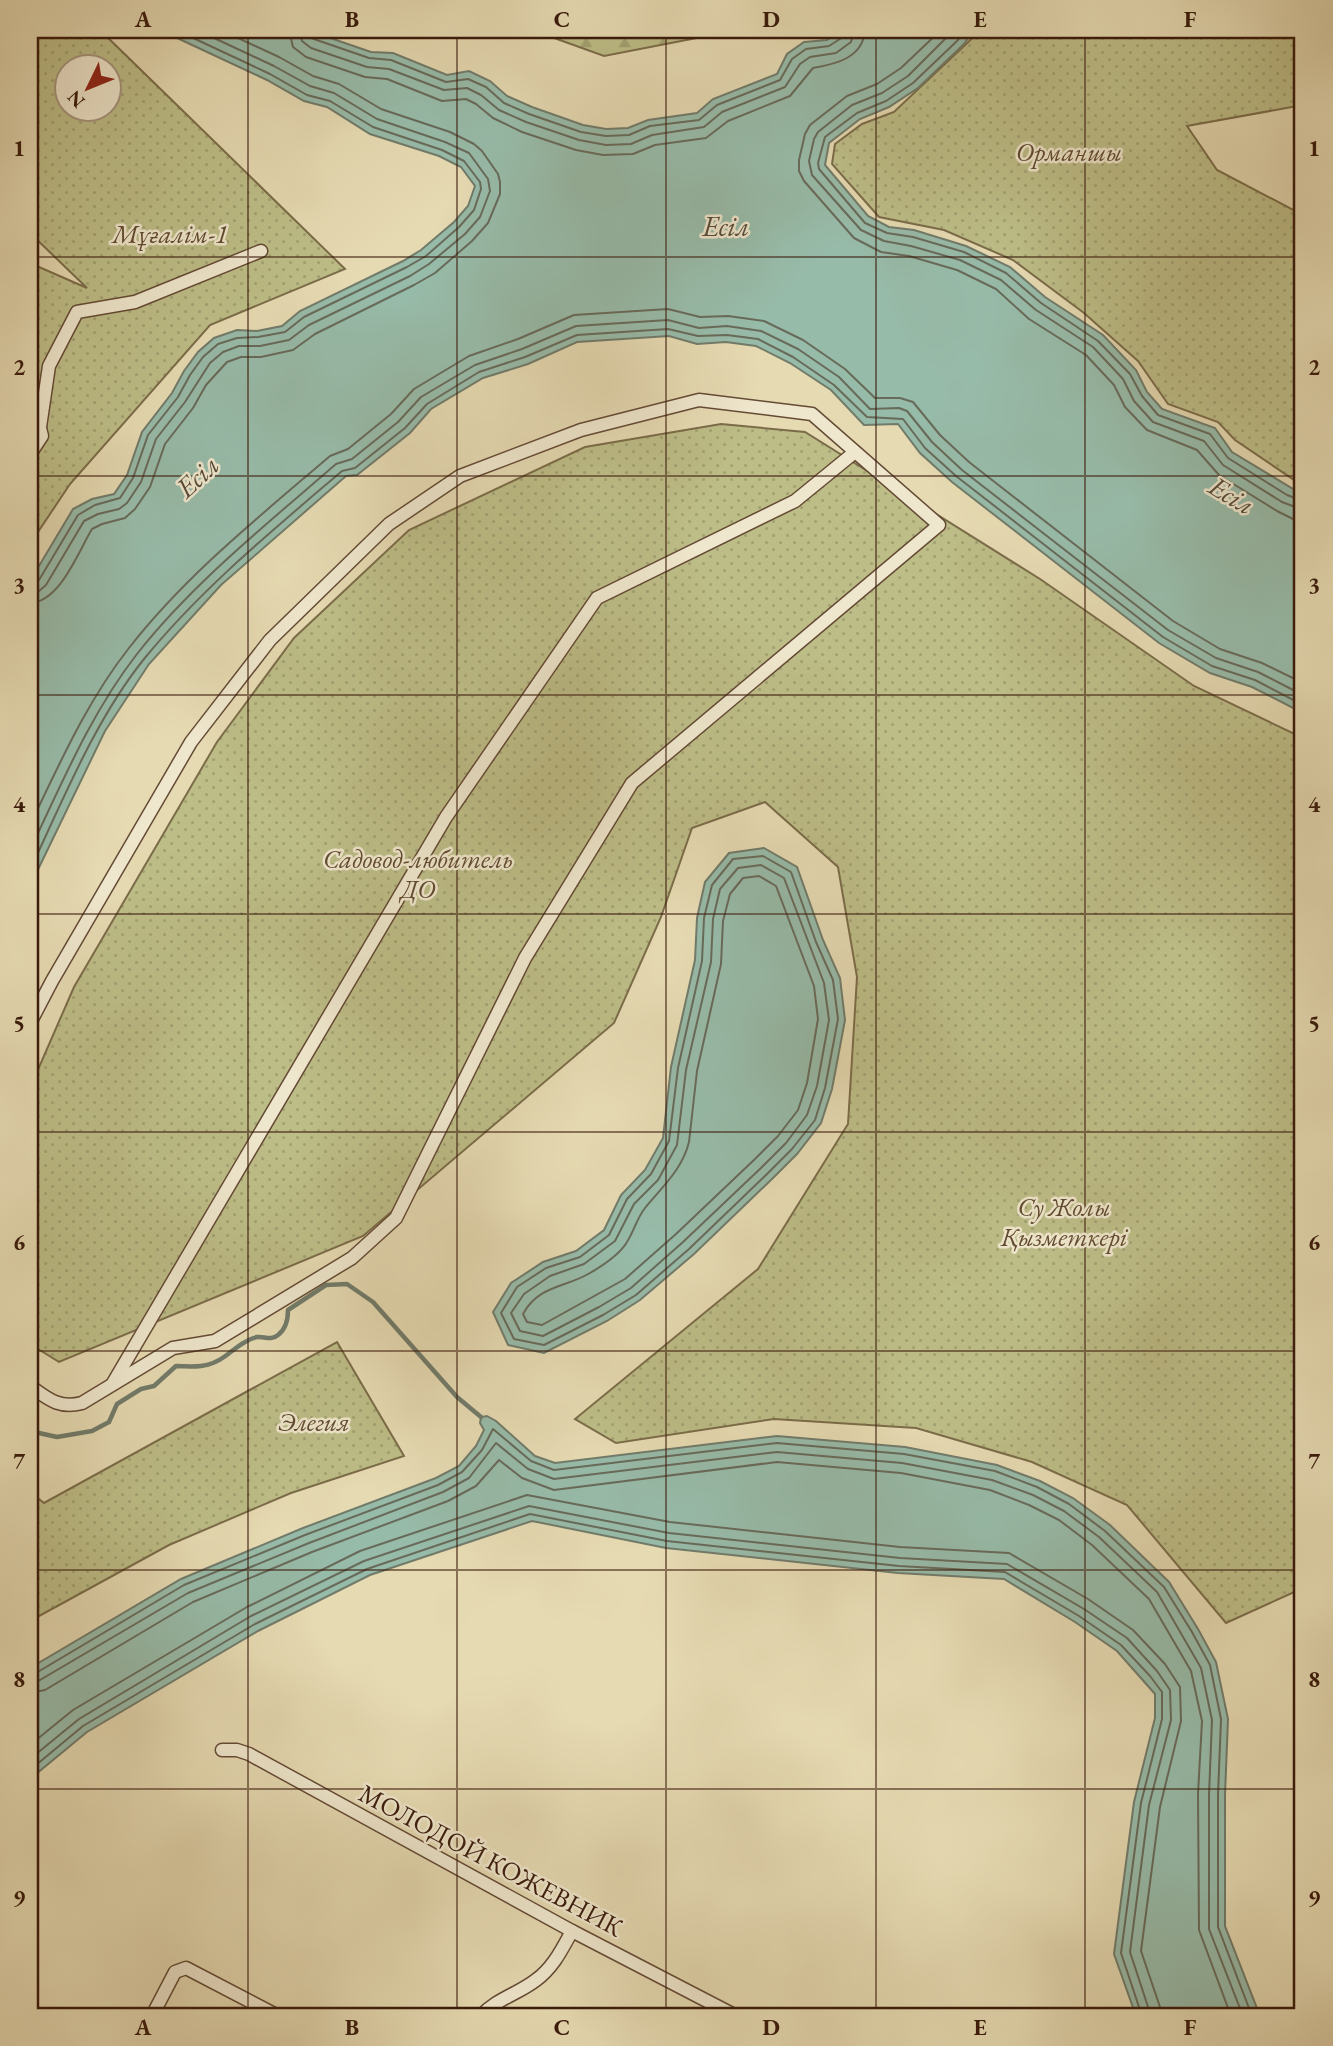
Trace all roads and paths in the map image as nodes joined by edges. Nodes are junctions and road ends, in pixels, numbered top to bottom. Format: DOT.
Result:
graph roads {
  1 [pos="261,251"];
  2 [pos="30,389"];
  3 [pos="41,432"];
  4 [pos="855,452"];
  5 [pos="30,454"];
  6 [pos="30,1023"];
  7 [pos="113,1383"];
  8 [pos="30,1386"];
  9 [pos="222,1750"];
  10 [pos="572,1931"];
  11 [pos="152,2016"];
  12 [pos="278,2016"];
  13 [pos="481,2016"];
  14 [pos="736,2016"];
  1 -- 3 [label="street"];
  2 -- 3 [label="street"];
  3 -- 5 [label="street"];
  4 -- 6 [label="street"];
  4 -- 7 [label="street"];
  4 -- 7 [label="street"];
  7 -- 8 [label="street"];
  9 -- 10 [label="street, МОЛОДОЙ КОЖЕВНИК"];
  10 -- 13 [label="street"];
  10 -- 14 [label="street, МОЛОДОЙ КОЖЕВНИК"];
  11 -- 12 [label="street"];
}
